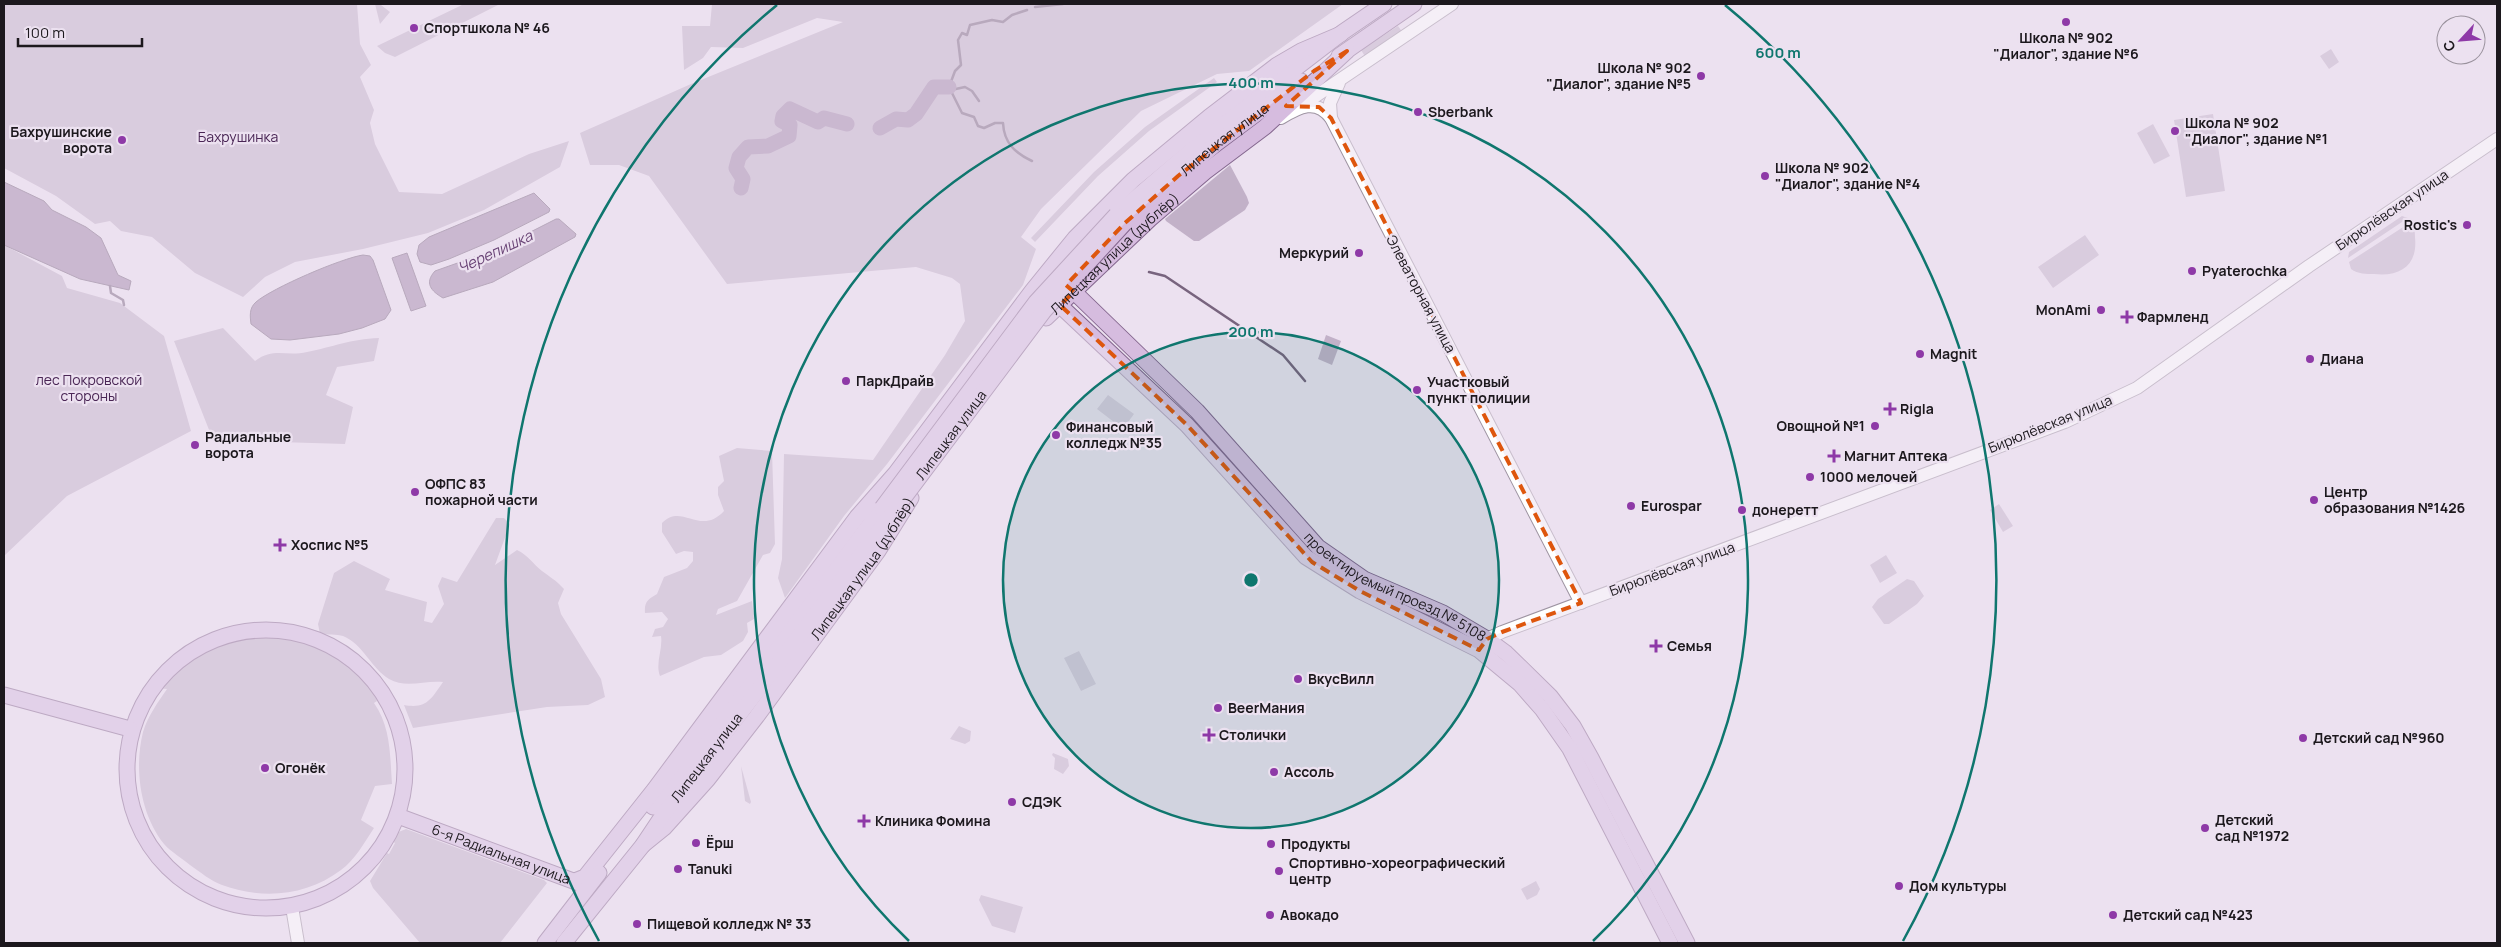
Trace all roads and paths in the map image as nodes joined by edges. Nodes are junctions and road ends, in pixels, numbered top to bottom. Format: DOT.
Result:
graph roads {
  1 [pos="1384,4"];
  2 [pos="1414,4"];
  3 [pos="1452,4"];
  4 [pos="1341,34"];
  5 [pos="1347,51"];
  6 [pos="1341,80"];
  7 [pos="1297,108"];
  8 [pos="1331,118"];
  9 [pos="1265,127"];
  10 [pos="2497,139"];
  11 [pos="1121,219"];
  12 [pos="1090,222"];
  13 [pos="1115,253"];
  14 [pos="1050,268"];
  15 [pos="1038,284"];
  16 [pos="1074,292"];
  17 [pos="1060,305"];
  18 [pos="887,508"];
  19 [pos="1581,602"];
  20 [pos="1483,645"];
  21 [pos="4,695"];
  22 [pos="130,729"];
  23 [pos="654,790"];
  24 [pos="398,816"];
  25 [pos="628,836"];
  26 [pos="582,884"];
  27 [pos="605,892"];
  28 [pos="292,907"];
  29 [pos="298,943"];
  30 [pos="545,943"];
  31 [pos="564,943"];
  32 [pos="1670,943"];
  33 [pos="1687,943"];
  1 -- 4 [label="main road, Липецкая улица"];
  2 -- 5 [label="main road, Липецкая улица"];
  3 -- 6 [label="street"];
  4 -- 11 [label="main road, Липецкая улица"];
  4 -- 12 [label="main road, Липецкая улица (дублёр)"];
  5 -- 9 [label="main road, Липецкая улица (дублёр)"];
  5 -- 11 [label="main road, Липецкая улица"];
  6 -- 7 [label="street"];
  6 -- 8 [label="street"];
  7 -- 8 [label="street"];
  7 -- 9 [label="street"];
  8 -- 19 [label="street, Элеваторная улица"];
  9 -- 13 [label="main road, Липецкая улица (дублёр)"];
  10 -- 19 [label="street, Бирюлёвская улица"];
  11 -- 18 [label="main road, Липецкая улица, bridge"];
  12 -- 13 [label="street"];
  12 -- 14 [label="main road, Липецкая улица (дублёр)"];
  13 -- 16 [label="main road, Липецкая улица (дублёр)"];
  14 -- 15 [label="main road, Липецкая улица (дублёр)"];
  14 -- 16 [label="main road, проектируемый проезд № 5108"];
  15 -- 17 [label="main road, проектируемый проезд № 5108"];
  15 -- 18 [label="main road, Липецкая улица (дублёр)"];
  16 -- 17 [label="main road, Липецкая улица (дублёр)"];
  16 -- 20 [label="main road, проектируемый проезд № 5108"];
  17 -- 18 [label="main road, Липецкая улица (дублёр)"];
  17 -- 20 [label="main road, проектируемый проезд № 5108"];
  18 -- 23 [label="main road, Липецкая улица (дублёр)"];
  18 -- 25 [label="main road, Липецкая улица"];
  18 -- 27 [label="main road, Липецкая улица"];
  19 -- 20 [label="street, Бирюлёвская улица"];
  20 -- 32 [label="main road, проектируемый проезд № 5108"];
  20 -- 33 [label="main road, проектируемый проезд № 5108"];
  21 -- 22 [label="main road"];
  22 -- 24 [label="main road"];
  22 -- 28 [label="main road"];
  23 -- 25 [label="main road, Липецкая улица (дублёр)"];
  23 -- 26 [label="main road, Липецкая улица (дублёр)"];
  24 -- 26 [label="main road, 6-я Радиальная улица"];
  24 -- 28 [label="main road"];
  25 -- 26 [label="main road, Липецкая улица"];
  26 -- 27 [label="main road, 6-я Радиальная улица"];
  26 -- 30 [label="main road, Липецкая улица"];
  27 -- 31 [label="main road, Липецкая улица"];
  28 -- 29 [label="street"];
}
